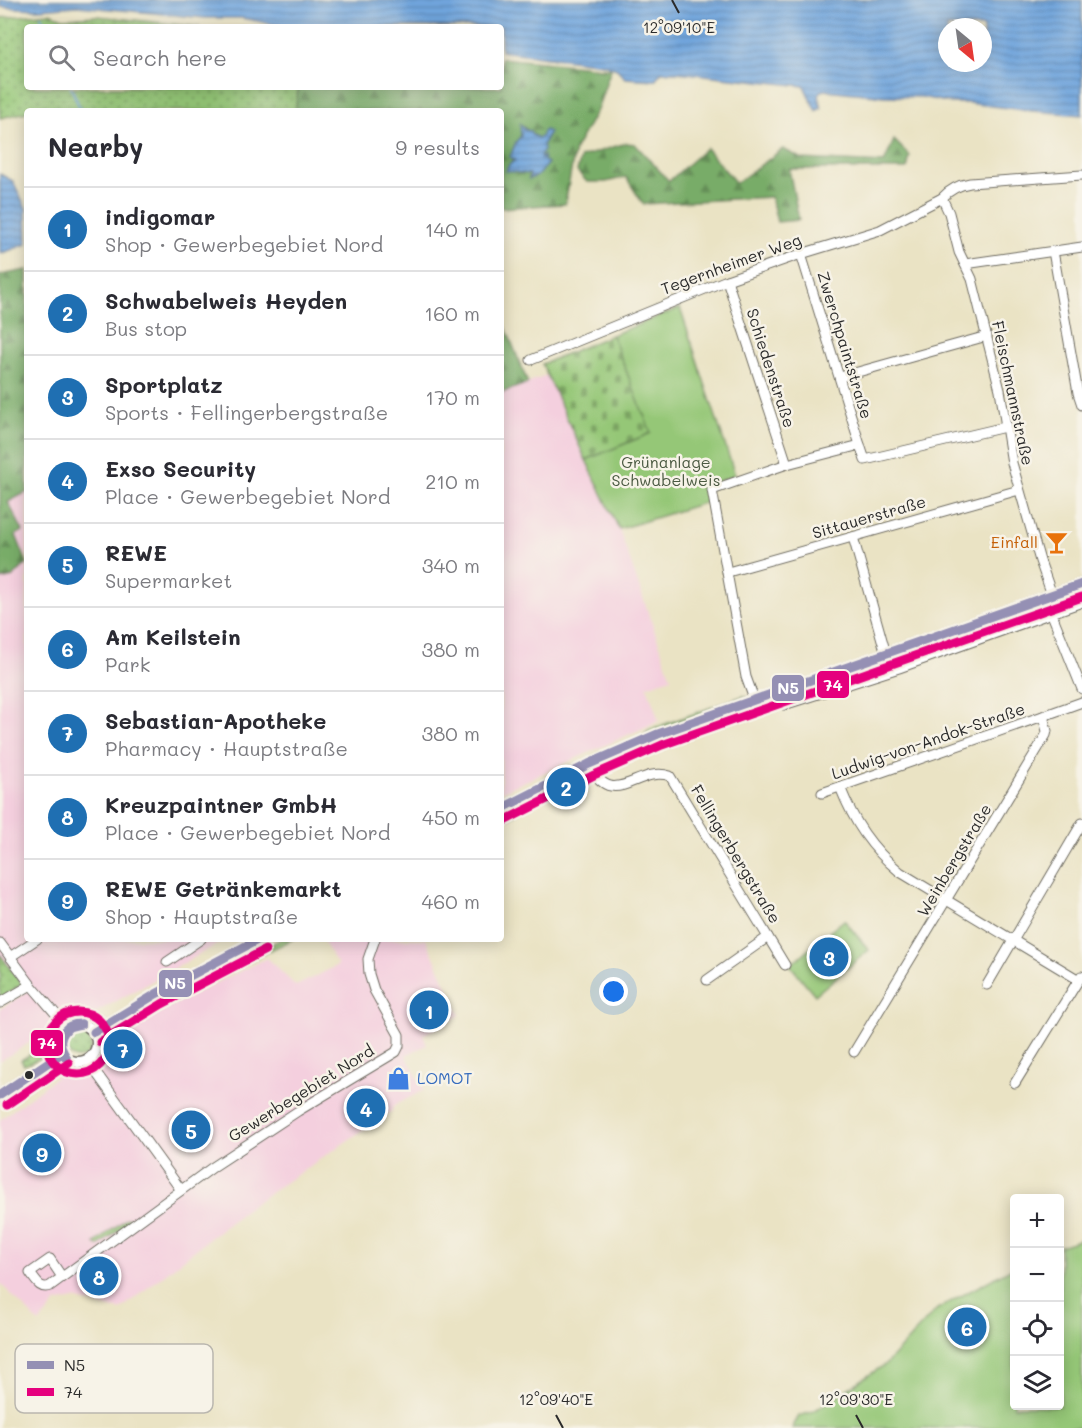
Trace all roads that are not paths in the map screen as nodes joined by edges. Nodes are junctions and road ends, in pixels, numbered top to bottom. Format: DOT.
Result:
graph roads {
  1 [pos="1082,175"];
  2 [pos="942,198"];
  3 [pos="1082,247"];
  4 [pos="1053,251"];
  5 [pos="801,254"];
  6 [pos="965,264"];
  7 [pos="727,280"];
  8 [pos="987,336"];
  9 [pos="531,360"];
  10 [pos="840,377"];
  11 [pos="1080,393"];
  12 [pos="1082,405"];
  13 [pos="1005,427"];
  14 [pos="860,445"];
  15 [pos="787,465"];
  16 [pos="1019,490"];
  17 [pos="853,537"];
  18 [pos="728,572"];
  19 [pos="1082,584"];
  20 [pos="1049,596"];
  21 [pos="1082,602"];
  22 [pos="1050,612"];
  23 [pos="886,654"];
  24 [pos="1082,689"];
  25 [pos="754,699"];
  26 [pos="1082,702"];
  27 [pos="784,705"];
  28 [pos="1043,716"];
  29 [pos="589,764"];
  30 [pos="840,787"];
  31 [pos="822,793"];
  32 [pos="504,807"];
  33 [pos="1082,823"];
  34 [pos="946,901"];
  35 [pos="768,937"];
  36 [pos="1014,941"];
  37 [pos="32,942"];
  38 [pos="197,942"];
  39 [pos="253,942"];
  40 [pos="374,942"];
  41 [pos="0,943"];
  42 [pos="10,957"];
  43 [pos="167,962"];
  44 [pos="785,965"];
  45 [pos="1080,977"];
  46 [pos="707,980"];
  47 [pos="31,985"];
  48 [pos="987,985"];
  49 [pos="0,1004"];
  50 [pos="67,1027"];
  51 [pos="94,1032"];
  52 [pos="62,1053"];
  53 [pos="854,1053"];
  54 [pos="87,1060"];
  55 [pos="1015,1083"];
  56 [pos="0,1095"];
  57 [pos="181,1190"];
  58 [pos="63,1277"];
  1 -- 2 [label="street, Tegernheimer Weg"];
  2 -- 5 [label="street, Tegernheimer Weg"];
  2 -- 6 [label="street, Fleischmannstraße"];
  3 -- 4 [label="street"];
  4 -- 6 [label="street"];
  4 -- 11 [label="street"];
  5 -- 7 [label="street, Tegernheimer Weg"];
  5 -- 10 [label="street, Zwerchpaintstraße"];
  6 -- 8 [label="street, Fleischmannstraße"];
  7 -- 9 [label="street, Tegernheimer Weg"];
  7 -- 15 [label="street, Schiedenstraße"];
  8 -- 10 [label="street"];
  8 -- 13 [label="street, Fleischmannstraße"];
  10 -- 14 [label="street, Zwerchpaintstraße"];
  11 -- 12 [label="street"];
  13 -- 14 [label="street"];
  13 -- 16 [label="street, Fleischmannstraße"];
  14 -- 15 [label="street"];
  15 -- 18 [label="street"];
  16 -- 17 [label="street, Sittauerstraße"];
  16 -- 20 [label="street, Fleischmannstraße"];
  17 -- 18 [label="street, Sittauerstraße"];
  17 -- 23 [label="street"];
  18 -- 25 [label="street"];
  19 -- 20 [label="main road"];
  20 -- 22 [label="street, Fleischmannstraße"];
  20 -- 23 [label="main road"];
  21 -- 22 [label="street"];
  22 -- 24 [label="street, Fleischmannstraße"];
  22 -- 27 [label="street"];
  23 -- 25 [label="main road"];
  25 -- 29 [label="main road"];
  26 -- 28 [label="street"];
  28 -- 30 [label="street, Ludwig-von-Andok-Straße"];
  28 -- 34 [label="street, Weinbergstraße"];
  29 -- 32 [label="main road"];
  29 -- 35 [label="street, Fellingerbergstraße"];
  30 -- 31 [label="street, Ludwig-von-Andok-Straße"];
  30 -- 34 [label="street"];
  33 -- 36 [label="street"];
  34 -- 36 [label="street"];
  34 -- 53 [label="street, Weinbergstraße"];
  35 -- 44 [label="street, Fellingerbergstraße"];
  35 -- 46 [label="street, Fellingerbergstraße"];
  36 -- 45 [label="street"];
  36 -- 48 [label="street"];
  37 -- 42 [label="street"];
  38 -- 43 [label="street"];
  39 -- 51 [label="main road"];
  40 -- 57 [label="street, Gewerbegebiet Nord"];
  41 -- 42 [label="street"];
  42 -- 47 [label="street"];
  45 -- 55 [label="street"];
  47 -- 49 [label="street"];
  47 -- 50 [label="street"];
  50 -- 51 [label="main road"];
  50 -- 52 [label="main road"];
  51 -- 54 [label="main road"];
  52 -- 54 [label="main road"];
  52 -- 56 [label="main road"];
  54 -- 57 [label="street"];
  57 -- 58 [label="street, Gewerbegebiet Nord"];
}
